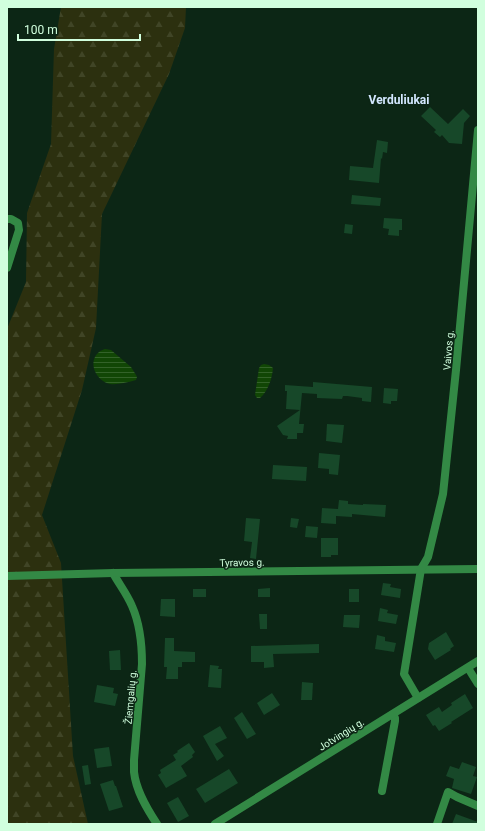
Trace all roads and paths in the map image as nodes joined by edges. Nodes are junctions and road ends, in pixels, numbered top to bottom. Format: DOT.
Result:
graph roads {
  1 [pos="478,130"];
  2 [pos="7,219"];
  3 [pos="7,268"];
  4 [pos="421,569"];
  5 [pos="478,570"];
  6 [pos="113,573"];
  7 [pos="7,576"];
  8 [pos="478,662"];
  9 [pos="468,668"];
  10 [pos="478,684"];
  11 [pos="418,698"];
  12 [pos="392,714"];
  13 [pos="382,791"];
  14 [pos="478,806"];
  15 [pos="157,824"];
  16 [pos="216,824"];
  17 [pos="437,824"];
  1 -- 4 [label="street, Vaivos g."];
  2 -- 3 [label="street"];
  4 -- 5 [label="street, Tyravos g."];
  4 -- 6 [label="street, Tyravos g."];
  4 -- 11 [label="street, Vaivos g."];
  6 -- 7 [label="street, Tyravos g."];
  6 -- 15 [label="street, Žiemgalių g."];
  8 -- 9 [label="street, Jotvingių g."];
  9 -- 10 [label="street"];
  9 -- 11 [label="street, Jotvingių g."];
  11 -- 12 [label="street, Jotvingių g."];
  12 -- 13 [label="street"];
  12 -- 16 [label="street, Jotvingių g."];
  14 -- 17 [label="street"];
}
